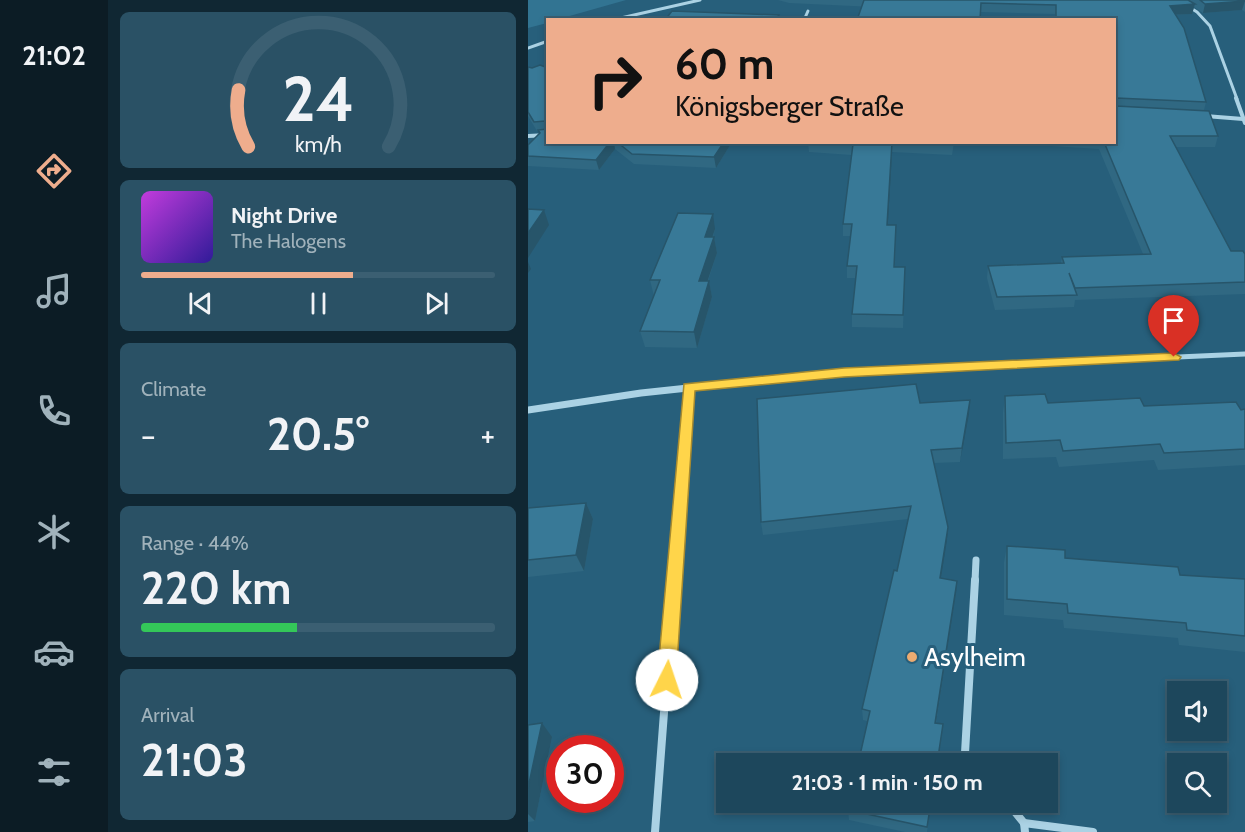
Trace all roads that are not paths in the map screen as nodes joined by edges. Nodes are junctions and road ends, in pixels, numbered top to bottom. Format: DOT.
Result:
graph roads {
  1 [pos="700,0"];
  2 [pos="1178,0"];
  3 [pos="808,10"];
  4 [pos="621,18"];
  5 [pos="805,18"];
  6 [pos="546,42"];
  7 [pos="528,48"];
  8 [pos="1201,116"];
  9 [pos="1244,121"];
  10 [pos="546,135"];
  11 [pos="528,136"];
  12 [pos="1245,354"];
  13 [pos="688,387"];
  14 [pos="528,410"];
  15 [pos="976,560"];
  16 [pos="965,753"];
  17 [pos="1014,813"];
  18 [pos="1024,827"];
  19 [pos="655,832"];
  20 [pos="1093,832"];
  1 -- 4 [label="street"];
  2 -- 9 [label="street"];
  3 -- 5 [label="street"];
  6 -- 7 [label="street"];
  8 -- 9 [label="street"];
  10 -- 11 [label="street"];
  12 -- 13 [label="street"];
  13 -- 14 [label="street"];
  13 -- 19 [label="street"];
  15 -- 16 [label="street"];
  17 -- 18 [label="street"];
  18 -- 20 [label="street"];
}
